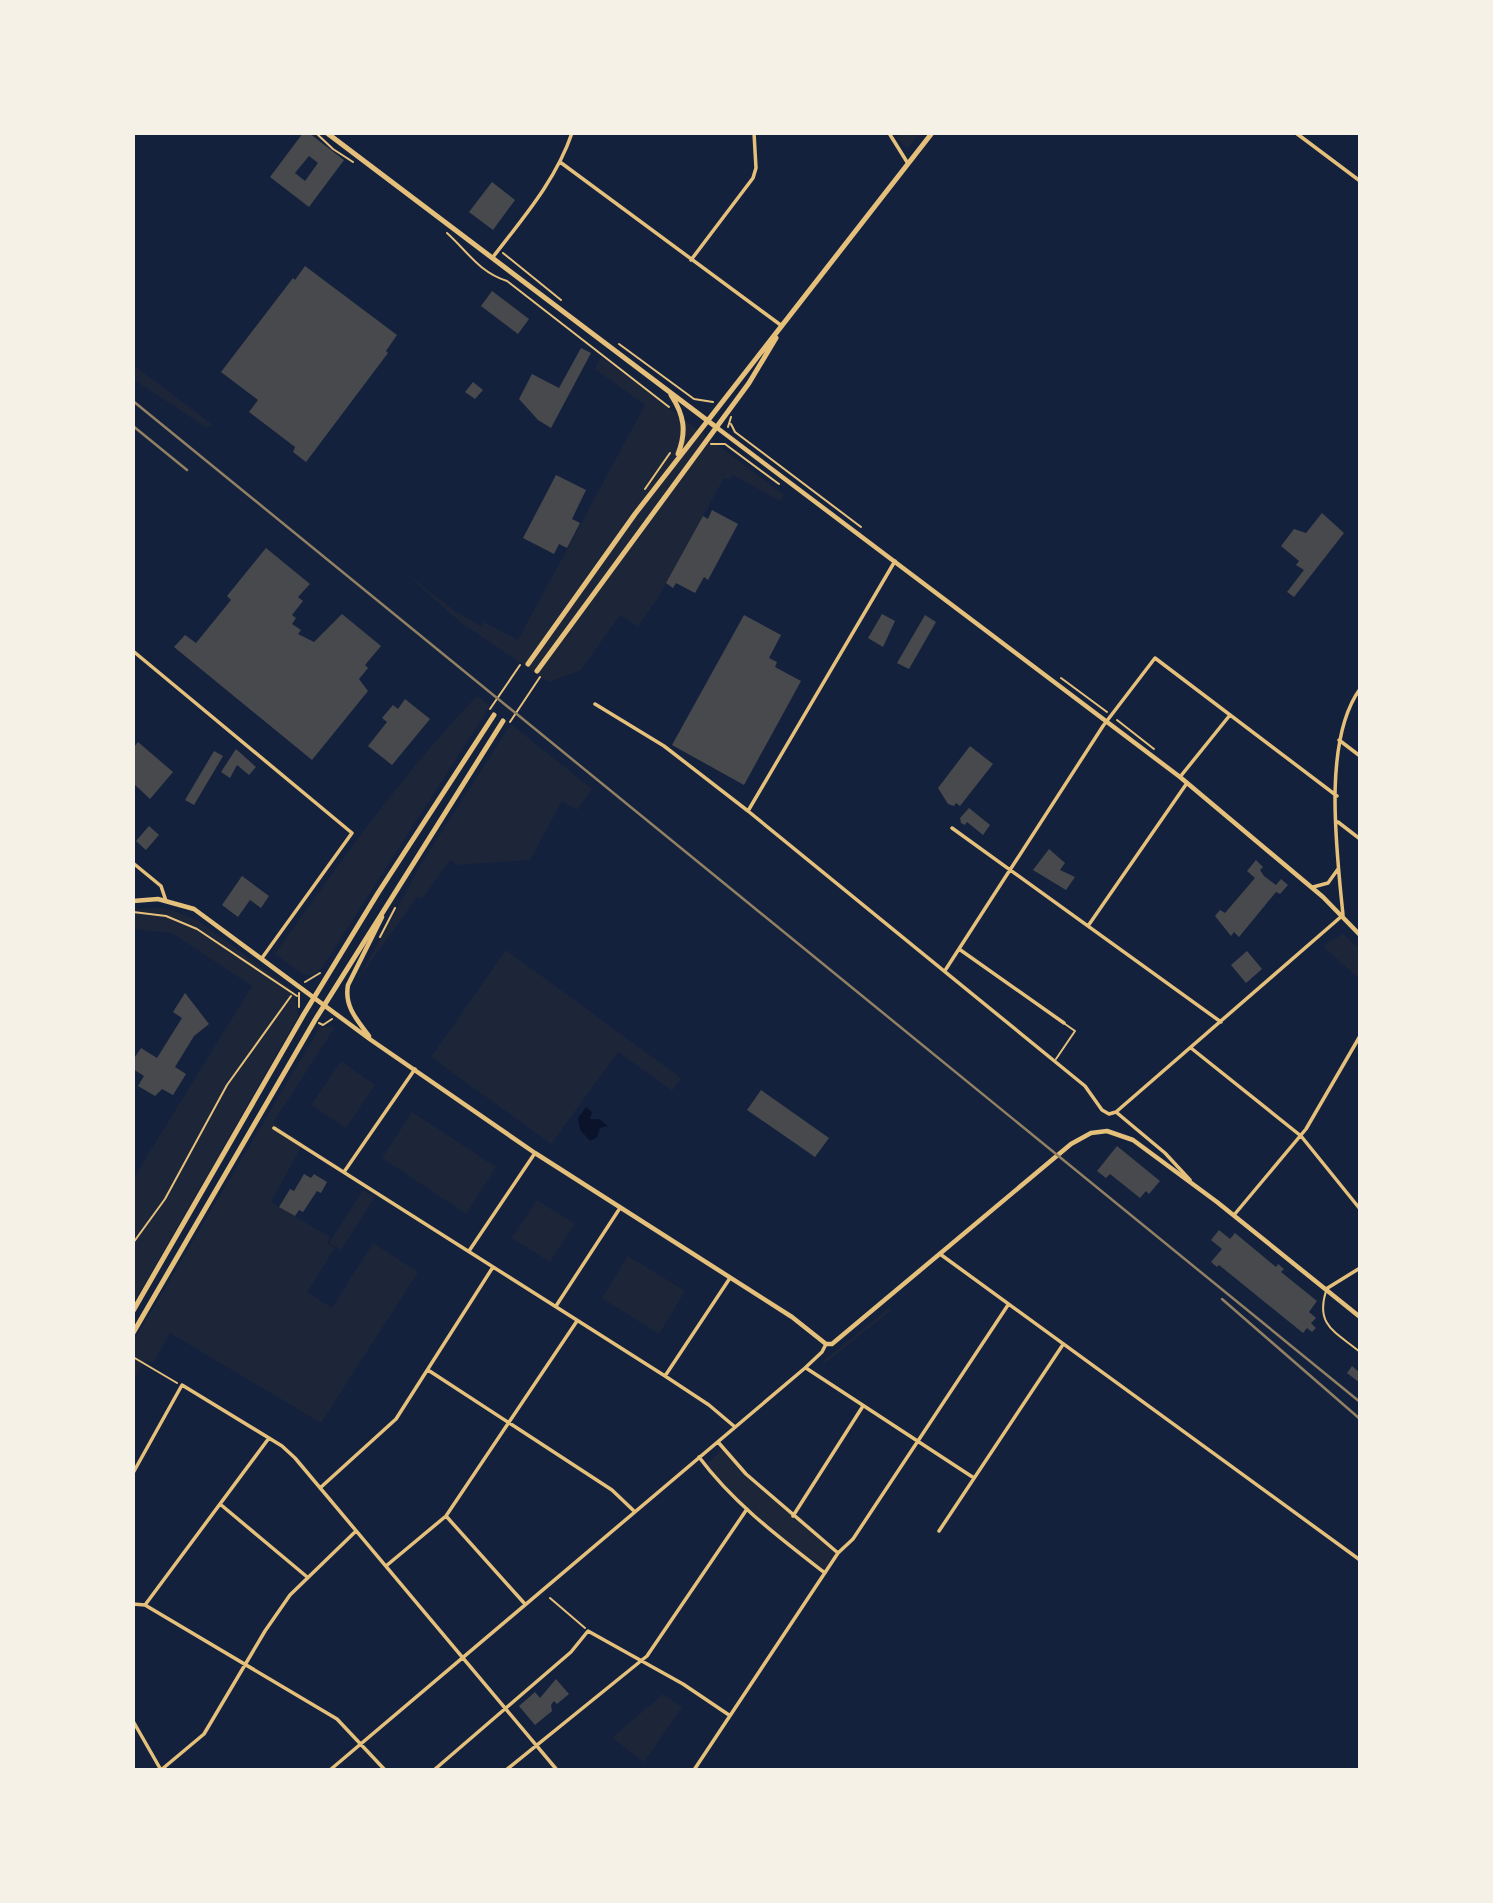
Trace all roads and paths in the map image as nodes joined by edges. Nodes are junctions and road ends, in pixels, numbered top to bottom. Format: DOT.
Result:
graph roads {
  1 [pos="316,133"];
  2 [pos="327,133"];
  3 [pos="572,133"];
  4 [pos="754,133"];
  5 [pos="888,133"];
  6 [pos="925,133"];
  7 [pos="932,133"];
  8 [pos="1296,133"];
  9 [pos="916,150"];
  10 [pos="560,162"];
  11 [pos="907,162"];
  12 [pos="362,166"];
  13 [pos="1360,181"];
  14 [pos="444,231"];
  15 [pos="498,250"];
  16 [pos="491,258"];
  17 [pos="691,260"];
  18 [pos="569,306"];
  19 [pos="782,326"];
  20 [pos="611,338"];
  21 [pos="670,392"];
  22 [pos="703,402"];
  23 [pos="673,411"];
  24 [pos="707,420"];
  25 [pos="731,424"];
  26 [pos="716,427"];
  27 [pos="675,460"];
  28 [pos="867,532"];
  29 [pos="895,561"];
  30 [pos="133,651"];
  31 [pos="526,663"];
  32 [pos="540,672"];
  33 [pos="1360,689"];
  34 [pos="594,704"];
  35 [pos="492,713"];
  36 [pos="1230,715"];
  37 [pos="1107,721"];
  38 [pos="506,723"];
  39 [pos="1339,740"];
  40 [pos="1360,756"];
  41 [pos="1180,777"];
  42 [pos="1187,783"];
  43 [pos="1337,796"];
  44 [pos="748,811"];
  45 [pos="1338,822"];
  46 [pos="952,828"];
  47 [pos="1360,839"];
  48 [pos="133,863"];
  49 [pos="1339,867"];
  50 [pos="1010,871"];
  51 [pos="1311,886"];
  52 [pos="394,894"];
  53 [pos="133,901"];
  54 [pos="166,901"];
  55 [pos="133,912"];
  56 [pos="1343,915"];
  57 [pos="1088,926"];
  58 [pos="1360,935"];
  59 [pos="960,950"];
  60 [pos="262,958"];
  61 [pos="946,970"];
  62 [pos="292,996"];
  63 [pos="297,996"];
  64 [pos="316,996"];
  65 [pos="326,1005"];
  66 [pos="335,1014"];
  67 [pos="331,1022"];
  68 [pos="1221,1022"];
  69 [pos="1064,1023"];
  70 [pos="1360,1036"];
  71 [pos="371,1040"];
  72 [pos="1191,1048"];
  73 [pos="1055,1061"];
  74 [pos="415,1069"];
  75 [pos="1116,1112"];
  76 [pos="274,1128"];
  77 [pos="1301,1136"];
  78 [pos="536,1153"];
  79 [pos="344,1172"];
  80 [pos="1198,1190"];
  81 [pos="620,1209"];
  82 [pos="1360,1209"];
  83 [pos="1234,1216"];
  84 [pos="133,1242"];
  85 [pos="469,1251"];
  86 [pos="940,1255"];
  87 [pos="493,1267"];
  88 [pos="1360,1268"];
  89 [pos="730,1278"];
  90 [pos="1326,1289"];
  91 [pos="1007,1305"];
  92 [pos="556,1307"];
  93 [pos="133,1311"];
  94 [pos="1360,1317"];
  95 [pos="578,1321"];
  96 [pos="133,1333"];
  97 [pos="826,1344"];
  98 [pos="1063,1346"];
  99 [pos="1360,1352"];
  100 [pos="133,1357"];
  101 [pos="805,1368"];
  102 [pos="428,1370"];
  103 [pos="665,1376"];
  104 [pos="182,1385"];
  105 [pos="863,1406"];
  106 [pos="509,1422"];
  107 [pos="735,1427"];
  108 [pos="269,1438"];
  109 [pos="718,1441"];
  110 [pos="918,1442"];
  111 [pos="699,1457"];
  112 [pos="133,1473"];
  113 [pos="974,1478"];
  114 [pos="320,1488"];
  115 [pos="220,1504"];
  116 [pos="747,1509"];
  117 [pos="634,1511"];
  118 [pos="446,1516"];
  119 [pos="793,1516"];
  120 [pos="356,1531"];
  121 [pos="939,1531"];
  122 [pos="838,1553"];
  123 [pos="1360,1560"];
  124 [pos="386,1566"];
  125 [pos="825,1573"];
  126 [pos="306,1576"];
  127 [pos="550,1598"];
  128 [pos="133,1604"];
  129 [pos="525,1604"];
  130 [pos="145,1605"];
  131 [pos="588,1631"];
  132 [pos="463,1657"];
  133 [pos="640,1662"];
  134 [pos="245,1664"];
  135 [pos="506,1709"];
  136 [pos="730,1715"];
  137 [pos="133,1721"];
  138 [pos="362,1743"];
  139 [pos="536,1745"];
  140 [pos="161,1770"];
  141 [pos="331,1770"];
  142 [pos="385,1770"];
  143 [pos="434,1770"];
  144 [pos="506,1770"];
  145 [pos="557,1770"];
  146 [pos="694,1770"];
  1 -- 12 [label="path"];
  2 -- 16 [label="main road"];
  3 -- 10 [label="street"];
  4 -- 17 [label="street"];
  5 -- 11 [label="street"];
  6 -- 9 [label="main road"];
  7 -- 9 [label="main road"];
  8 -- 13 [label="street"];
  9 -- 11 [label="main road"];
  10 -- 15 [label="street"];
  10 -- 17 [label="street"];
  11 -- 19 [label="main road"];
  14 -- 23 [label="path"];
  15 -- 16 [label="street"];
  15 -- 18 [label="path"];
  16 -- 21 [label="main road"];
  17 -- 19 [label="street"];
  19 -- 24 [label="main road"];
  19 -- 26 [label="main road"];
  20 -- 22 [label="path"];
  21 -- 24 [label="main road"];
  21 -- 27 [label="main road"];
  24 -- 26 [label="main road"];
  24 -- 27 [label="main road"];
  25 -- 28 [label="path"];
  26 -- 29 [label="street"];
  26 -- 32 [label="main road"];
  27 -- 31 [label="main road"];
  29 -- 37 [label="street"];
  29 -- 44 [label="street"];
  30 -- 60 [label="street"];
  31 -- 35 [label="path"];
  32 -- 38 [label="path"];
  33 -- 39 [label="street"];
  34 -- 44 [label="street"];
  35 -- 64 [label="main road"];
  36 -- 37 [label="street"];
  36 -- 41 [label="street"];
  36 -- 43 [label="street"];
  37 -- 41 [label="street"];
  37 -- 50 [label="street"];
  38 -- 52 [label="main road"];
  39 -- 40 [label="street"];
  39 -- 43 [label="street"];
  41 -- 42 [label="street"];
  42 -- 51 [label="street"];
  42 -- 57 [label="street"];
  43 -- 45 [label="street"];
  44 -- 61 [label="street"];
  45 -- 47 [label="street"];
  45 -- 49 [label="street"];
  46 -- 50 [label="street"];
  48 -- 54 [label="street"];
  49 -- 51 [label="street"];
  49 -- 56 [label="street"];
  50 -- 57 [label="street"];
  50 -- 59 [label="street"];
  51 -- 56 [label="street"];
  52 -- 65 [label="main road"];
  52 -- 71 [label="street"];
  53 -- 54 [label="street"];
  54 -- 60 [label="street"];
  55 -- 62 [label="path"];
  56 -- 58 [label="street"];
  56 -- 68 [label="street"];
  57 -- 68 [label="street"];
  59 -- 61 [label="street"];
  59 -- 69 [label="street"];
  60 -- 64 [label="street"];
  61 -- 73 [label="street"];
  62 -- 63 [label="path"];
  62 -- 84 [label="path"];
  64 -- 65 [label="street"];
  64 -- 93 [label="main road"];
  65 -- 66 [label="street"];
  65 -- 96 [label="main road"];
  66 -- 67 [label="path"];
  66 -- 71 [label="street"];
  68 -- 72 [label="street"];
  69 -- 73 [label="lane"];
  70 -- 77 [label="street"];
  71 -- 74 [label="street"];
  72 -- 75 [label="street"];
  72 -- 77 [label="street"];
  73 -- 75 [label="street"];
  74 -- 78 [label="street"];
  74 -- 79 [label="street"];
  75 -- 80 [label="street"];
  76 -- 79 [label="street"];
  77 -- 82 [label="street"];
  77 -- 83 [label="street"];
  78 -- 81 [label="street"];
  78 -- 85 [label="street"];
  79 -- 85 [label="street"];
  80 -- 83 [label="street"];
  80 -- 86 [label="street"];
  81 -- 89 [label="street"];
  81 -- 92 [label="street"];
  83 -- 90 [label="street"];
  85 -- 87 [label="street"];
  86 -- 91 [label="street"];
  86 -- 97 [label="street"];
  87 -- 92 [label="street"];
  87 -- 102 [label="street"];
  88 -- 90 [label="street"];
  89 -- 97 [label="street"];
  89 -- 103 [label="street"];
  90 -- 94 [label="street"];
  90 -- 99 [label="lane"];
  91 -- 98 [label="street"];
  91 -- 110 [label="street"];
  92 -- 95 [label="street"];
  95 -- 103 [label="street"];
  95 -- 106 [label="street"];
  97 -- 101 [label="street"];
  98 -- 113 [label="street"];
  98 -- 123 [label="street"];
  100 -- 104 [label="path"];
  101 -- 105 [label="street"];
  101 -- 107 [label="street"];
  102 -- 106 [label="street"];
  102 -- 114 [label="street"];
  103 -- 107 [label="street"];
  104 -- 108 [label="street"];
  104 -- 112 [label="street"];
  105 -- 110 [label="street"];
  105 -- 119 [label="street"];
  106 -- 117 [label="street"];
  106 -- 118 [label="street"];
  107 -- 109 [label="street"];
  108 -- 114 [label="street"];
  108 -- 115 [label="street"];
  109 -- 111 [label="street"];
  109 -- 119 [label="street"];
  110 -- 113 [label="street"];
  110 -- 122 [label="street"];
  111 -- 116 [label="street"];
  111 -- 117 [label="street"];
  113 -- 121 [label="street"];
  114 -- 120 [label="street"];
  115 -- 126 [label="street"];
  115 -- 130 [label="street"];
  116 -- 125 [label="street"];
  116 -- 133 [label="street"];
  117 -- 129 [label="street"];
  118 -- 124 [label="street"];
  118 -- 129 [label="street"];
  119 -- 122 [label="street"];
  120 -- 124 [label="street"];
  120 -- 126 [label="street"];
  122 -- 125 [label="street"];
  124 -- 132 [label="street"];
  125 -- 136 [label="street"];
  126 -- 134 [label="street"];
  127 -- 131 [label="path"];
  128 -- 130 [label="street"];
  129 -- 132 [label="street"];
  130 -- 134 [label="street"];
  131 -- 133 [label="street"];
  131 -- 135 [label="street"];
  132 -- 135 [label="street"];
  132 -- 138 [label="street"];
  133 -- 136 [label="street"];
  133 -- 139 [label="street"];
  134 -- 138 [label="street"];
  134 -- 140 [label="street"];
  135 -- 139 [label="street"];
  135 -- 143 [label="street"];
  136 -- 146 [label="street"];
  137 -- 140 [label="street"];
  138 -- 141 [label="street"];
  138 -- 142 [label="street"];
  139 -- 144 [label="street"];
  139 -- 145 [label="street"];
}
